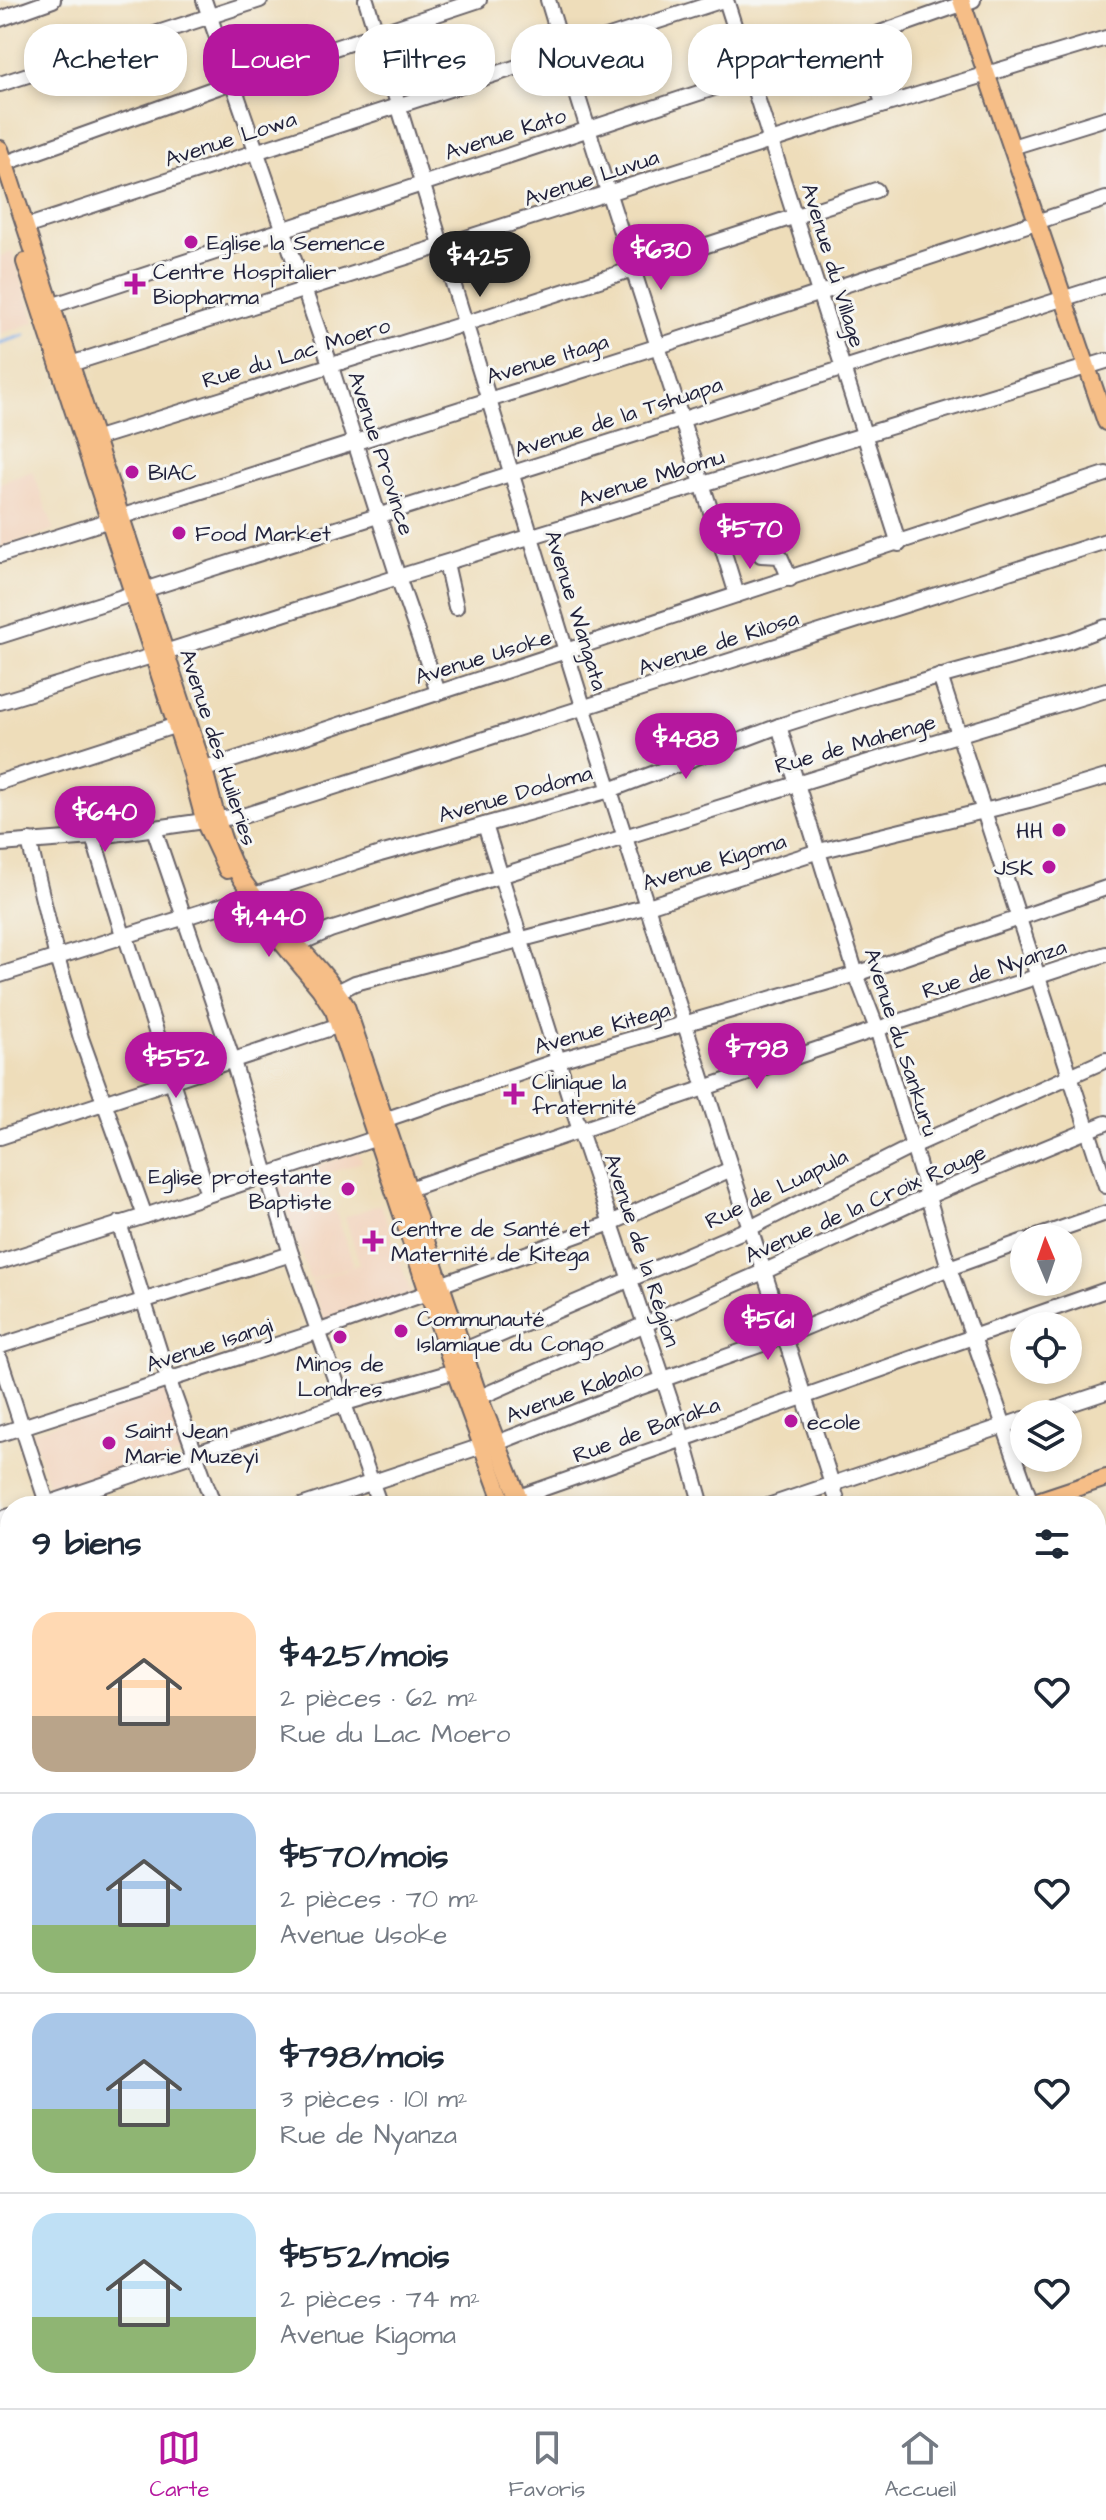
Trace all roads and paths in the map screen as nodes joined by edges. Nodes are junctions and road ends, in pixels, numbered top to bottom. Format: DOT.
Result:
graph roads {
  1 [pos="53,0"];
  2 [pos="204,0"];
  3 [pos="260,0"];
  4 [pos="366,0"];
  5 [pos="479,0"];
  6 [pos="548,0"];
  7 [pos="724,0"];
  8 [pos="965,1"];
  9 [pos="209,16"];
  10 [pos="0,19"];
  11 [pos="212,24"];
  12 [pos="373,24"];
  13 [pos="408,24"];
  14 [pos="556,24"];
  15 [pos="649,24"];
  16 [pos="733,24"];
  17 [pos="903,24"];
  18 [pos="1106,38"];
  19 [pos="511,68"];
  20 [pos="986,75"];
  21 [pos="0,84"];
  22 [pos="203,92"];
  23 [pos="237,96"];
  24 [pos="394,96"];
  25 [pos="577,96"];
  26 [pos="689,96"];
  27 [pos="757,96"];
  28 [pos="881,96"];
  29 [pos="884,105"];
  30 [pos="397,106"];
  31 [pos="1106,118"];
  32 [pos="587,129"];
  33 [pos="772,142"];
  34 [pos="1012,147"];
  35 [pos="258,153"];
  36 [pos="2,159"];
  37 [pos="424,183"];
  38 [pos="0,184"];
  39 [pos="876,190"];
  40 [pos="609,194"];
  41 [pos="1106,199"];
  42 [pos="796,217"];
  43 [pos="1037,220"];
  44 [pos="25,227"];
  45 [pos="284,228"];
  46 [pos="443,247"];
  47 [pos="633,270"];
  48 [pos="1106,285"];
  49 [pos="305,291"];
  50 [pos="820,293"];
  51 [pos="1064,299"];
  52 [pos="51,306"];
  53 [pos="467,323"];
  54 [pos="659,346"];
  55 [pos="1106,361"];
  56 [pos="330,364"];
  57 [pos="64,366"];
  58 [pos="1087,368"];
  59 [pos="844,369"];
  60 [pos="489,399"];
  61 [pos="683,418"];
  62 [pos="1106,422"];
  63 [pos="865,434"];
  64 [pos="94,439"];
  65 [pos="355,441"];
  66 [pos="512,474"];
  67 [pos="1106,474"];
  68 [pos="703,483"];
  69 [pos="378,514"];
  70 [pos="114,519"];
  71 [pos="532,537"];
  72 [pos="756,539"];
  73 [pos="1106,541"];
  74 [pos="899,544"];
  75 [pos="0,555"];
  76 [pos="446,563"];
  77 [pos="398,577"];
  78 [pos="790,579"];
  79 [pos="138,592"];
  80 [pos="737,595"];
  81 [pos="456,607"];
  82 [pos="1106,627"];
  83 [pos="0,636"];
  84 [pos="567,653"];
  85 [pos="158,654"];
  86 [pos="940,676"];
  87 [pos="1106,690"];
  88 [pos="438,692"];
  89 [pos="0,702"];
  90 [pos="584,709"];
  91 [pos="174,726"];
  92 [pos="779,726"];
  93 [pos="960,736"];
  94 [pos="198,772"];
  95 [pos="1106,777"];
  96 [pos="0,782"];
  97 [pos="796,782"];
  98 [pos="610,790"];
  99 [pos="985,810"];
  100 [pos="211,822"];
  101 [pos="485,825"];
  102 [pos="154,829"];
  103 [pos="93,837"];
  104 [pos="626,837"];
  105 [pos="29,841"];
  106 [pos="0,844"];
  107 [pos="819,851"];
  108 [pos="500,875"];
  109 [pos="1106,888"];
  110 [pos="250,896"];
  111 [pos="648,906"];
  112 [pos="183,917"];
  113 [pos="1019,918"];
  114 [pos="124,934"];
  115 [pos="521,938"];
  116 [pos="298,944"];
  117 [pos="1106,954"];
  118 [pos="57,958"];
  119 [pos="856,974"];
  120 [pos="0,975"];
  121 [pos="1038,976"];
  122 [pos="337,992"];
  123 [pos="346,1023"];
  124 [pos="685,1025"];
  125 [pos="877,1029"];
  126 [pos="559,1060"];
  127 [pos="1106,1060"];
  128 [pos="233,1061"];
  129 [pos="1070,1077"];
  130 [pos="171,1081"];
  131 [pos="705,1089"];
  132 [pos="103,1102"];
  133 [pos="384,1120"];
  134 [pos="1106,1123"];
  135 [pos="1086,1130"];
  136 [pos="580,1131"];
  137 [pos="0,1137"];
  138 [pos="377,1138"];
  139 [pos="913,1146"];
  140 [pos="731,1169"];
  141 [pos="267,1174"];
  142 [pos="1106,1186"];
  143 [pos="402,1191"];
  144 [pos="208,1194"];
  145 [pos="926,1197"];
  146 [pos="1106,1213"];
  147 [pos="145,1216"];
  148 [pos="119,1223"];
  149 [pos="611,1223"];
  150 [pos="1074,1224"];
  151 [pos="750,1228"];
  152 [pos="1010,1246"];
  153 [pos="291,1254"];
  154 [pos="0,1262"];
  155 [pos="949,1268"];
  156 [pos="763,1272"];
  157 [pos="629,1279"];
  158 [pos="435,1288"];
  159 [pos="1106,1290"];
  160 [pos="143,1301"];
  161 [pos="645,1324"];
  162 [pos="317,1332"];
  163 [pos="974,1335"];
  164 [pos="785,1336"];
  165 [pos="0,1346"];
  166 [pos="462,1351"];
  167 [pos="0,1359"];
  168 [pos="455,1371"];
  169 [pos="169,1381"];
  170 [pos="664,1381"];
  171 [pos="1106,1392"];
  172 [pos="805,1395"];
  173 [pos="473,1400"];
  174 [pos="1082,1400"];
  175 [pos="345,1403"];
  176 [pos="1010,1424"];
  177 [pos="22,1426"];
  178 [pos="1005,1426"];
  179 [pos="0,1434"];
  180 [pos="683,1438"];
  181 [pos="490,1444"];
  182 [pos="194,1456"];
  183 [pos="1106,1478"];
  184 [pos="372,1483"];
  185 [pos="832,1486"];
  186 [pos="42,1496"];
  187 [pos="72,1496"];
  188 [pos="210,1496"];
  189 [pos="332,1496"];
  190 [pos="377,1496"];
  191 [pos="512,1496"];
  192 [pos="533,1496"];
  193 [pos="699,1496"];
  194 [pos="800,1496"];
  195 [pos="836,1496"];
  196 [pos="1026,1496"];
  197 [pos="1055,1496"];
  1 -- 10 [label="street"];
  2 -- 9 [label="street, Avenue Province"];
  3 -- 9 [label="street"];
  4 -- 12 [label="street, Avenue Wangata"];
  5 -- 13 [label="street"];
  6 -- 14 [label="street"];
  7 -- 15 [label="street, Avenue Lowa"];
  7 -- 16 [label="street, Avenue du Village"];
  8 -- 17 [label="street, Avenue Kato"];
  8 -- 20 [label="main road"];
  9 -- 11 [label="street, Avenue Province"];
  9 -- 21 [label="street"];
  18 -- 20 [label="street, Avenue Luvua"];
  19 -- 30 [label="street, Avenue Lowa"];
  20 -- 29 [label="street, Avenue Luvua"];
  20 -- 34 [label="main road"];
  22 -- 36 [label="street"];
  23 -- 35 [label="street, Avenue Province"];
  24 -- 30 [label="street, Avenue Wangata"];
  25 -- 32 [label="street"];
  26 -- 32 [label="street, Avenue Kato"];
  27 -- 33 [label="street, Avenue du Village"];
  28 -- 29 [label="street"];
  29 -- 33 [label="street, Avenue Luvua"];
  30 -- 35 [label="street, Avenue Lowa"];
  30 -- 37 [label="street, Avenue Wangata"];
  31 -- 34 [label="street"];
  32 -- 37 [label="street, Avenue Kato"];
  32 -- 40 [label="street"];
  33 -- 40 [label="street, Avenue Luvua"];
  33 -- 42 [label="street, Avenue du Village"];
  34 -- 43 [label="main road"];
  35 -- 44 [label="street, Avenue Lowa"];
  35 -- 45 [label="street, Avenue Province"];
  36 -- 44 [label="main road, Avenue des Huileries"];
  37 -- 45 [label="street, Avenue Kato"];
  37 -- 46 [label="street, Avenue Wangata"];
  38 -- 57 [label="main road, Avenue des Huileries"];
  39 -- 42 [label="street, Rue du Lac Moero"];
  40 -- 46 [label="street, Avenue Luvua"];
  40 -- 47 [label="street"];
  41 -- 43 [label="street, Avenue Itaga"];
  42 -- 47 [label="street, Rue du Lac Moero"];
  42 -- 50 [label="street, Avenue du Village"];
  43 -- 50 [label="street, Avenue Itaga"];
  43 -- 51 [label="main road"];
  44 -- 52 [label="main road, Avenue des Huileries"];
  45 -- 49 [label="street, Avenue Province"];
  45 -- 52 [label="street, Avenue Kato"];
  46 -- 49 [label="street, Avenue Luvua"];
  46 -- 53 [label="street, Avenue Wangata"];
  47 -- 53 [label="street, Rue du Lac Moero"];
  47 -- 54 [label="street"];
  48 -- 51 [label="street, Avenue de la Tshuapa"];
  49 -- 56 [label="street, Avenue Province"];
  49 -- 57 [label="street, Avenue Luvua"];
  50 -- 54 [label="street, Avenue Itaga"];
  50 -- 59 [label="street, Avenue du Village"];
  51 -- 58 [label="main road"];
  51 -- 59 [label="street, Avenue de la Tshuapa"];
  52 -- 57 [label="main road, Avenue des Huileries"];
  53 -- 56 [label="street, Rue du Lac Moero"];
  53 -- 60 [label="street, Avenue Wangata"];
  54 -- 60 [label="street, Avenue Itaga"];
  54 -- 61 [label="street"];
  55 -- 58 [label="street, Avenue Mbomu"];
  56 -- 64 [label="street, Rue du Lac Moero"];
  56 -- 65 [label="street, Avenue Province"];
  57 -- 64 [label="main road, Avenue des Huileries"];
  57 -- 70 [label="main road, Avenue des Huileries"];
  58 -- 62 [label="main road"];
  58 -- 63 [label="street, Avenue Mbomu"];
  59 -- 61 [label="street, Avenue de la Tshuapa"];
  59 -- 63 [label="street, Avenue du Village"];
  60 -- 65 [label="street, Avenue Itaga"];
  60 -- 66 [label="street, Avenue Wangata"];
  61 -- 66 [label="street, Avenue de la Tshuapa"];
  61 -- 68 [label="street"];
  63 -- 68 [label="street, Avenue Mbomu"];
  63 -- 74 [label="street, Avenue du Village"];
  64 -- 70 [label="main road, Avenue des Huileries"];
  65 -- 69 [label="street, Avenue Province"];
  65 -- 70 [label="street, Avenue Itaga"];
  66 -- 69 [label="street, Avenue de la Tshuapa"];
  66 -- 71 [label="street, Avenue Wangata"];
  67 -- 74 [label="street, Avenue Usoke"];
  68 -- 71 [label="street, Avenue Mbomu"];
  68 -- 80 [label="street"];
  69 -- 77 [label="street, Avenue Province"];
  69 -- 79 [label="street, Avenue de la Tshuapa"];
  70 -- 75 [label="street, Avenue Itaga"];
  70 -- 79 [label="main road, Avenue des Huileries"];
  71 -- 76 [label="street, Avenue Mbomu"];
  71 -- 84 [label="street, Avenue Wangata"];
  72 -- 78 [label="street"];
  73 -- 90 [label="street, Avenue de Kilosa"];
  74 -- 78 [label="street, Avenue Usoke"];
  76 -- 77 [label="street, Avenue Mbomu"];
  76 -- 81 [label="street"];
  77 -- 85 [label="street, Avenue Mbomu"];
  77 -- 88 [label="street, Avenue Province"];
  78 -- 80 [label="street, Avenue Usoke"];
  79 -- 83 [label="street, Avenue de la Tshuapa"];
  79 -- 85 [label="main road, Avenue des Huileries"];
  80 -- 84 [label="street, Avenue Usoke"];
  82 -- 86 [label="street, Avenue Dodoma"];
  84 -- 88 [label="street, Avenue Usoke"];
  84 -- 90 [label="street, Avenue Wangata"];
  85 -- 89 [label="street, Avenue Mbomu"];
  85 -- 91 [label="main road, Avenue des Huileries"];
  85 -- 94 [label="main road, Avenue des Huileries"];
  86 -- 92 [label="street, Avenue Dodoma"];
  86 -- 93 [label="street"];
  87 -- 93 [label="street, Rue de Mahenge"];
  88 -- 94 [label="street, Avenue Usoke"];
  90 -- 98 [label="street, Avenue Wangata"];
  90 -- 100 [label="street, Avenue de Kilosa"];
  91 -- 94 [label="main road, Avenue des Huileries"];
  91 -- 96 [label="street"];
  92 -- 97 [label="street, Avenue du Sankuru"];
  92 -- 98 [label="street, Avenue Dodoma"];
  93 -- 97 [label="street, Rue de Mahenge"];
  93 -- 99 [label="street"];
  94 -- 100 [label="main road, Avenue des Huileries"];
  95 -- 99 [label="street, Avenue Kigoma"];
  97 -- 104 [label="street, Rue de Mahenge"];
  97 -- 107 [label="street, Avenue du Sankuru"];
  98 -- 101 [label="street, Avenue Dodoma"];
  98 -- 104 [label="street, Avenue Wangata"];
  99 -- 107 [label="street, Avenue Kigoma"];
  99 -- 113 [label="street"];
  100 -- 102 [label="street, Avenue de Kilosa"];
  100 -- 110 [label="main road, Avenue des Huileries"];
  101 -- 108 [label="street, Avenue de la Région"];
  101 -- 110 [label="street, Avenue Dodoma"];
  102 -- 103 [label="street, Avenue de Kilosa"];
  102 -- 112 [label="street"];
  103 -- 105 [label="street, Avenue de Kilosa"];
  103 -- 114 [label="street"];
  104 -- 108 [label="street, Rue de Mahenge"];
  104 -- 111 [label="street, Avenue Wangata"];
  105 -- 106 [label="street, Avenue de Kilosa"];
  105 -- 118 [label="street"];
  107 -- 111 [label="street, Avenue Kigoma"];
  107 -- 119 [label="street, Avenue du Sankuru"];
  108 -- 115 [label="street, Avenue de la Région"];
  108 -- 116 [label="street, Rue de Mahenge"];
  109 -- 113 [label="street, Avenue Kitega"];
  110 -- 112 [label="street, Avenue Dodoma"];
  110 -- 116 [label="main road, Avenue des Huileries"];
  110 -- 123 [label="main road, Avenue des Huileries"];
  111 -- 115 [label="street, Avenue Kigoma"];
  111 -- 124 [label="street, Avenue Wangata"];
  112 -- 114 [label="street, Avenue Dodoma"];
  112 -- 128 [label="street"];
  113 -- 119 [label="street, Avenue Kitega"];
  113 -- 121 [label="street"];
  114 -- 118 [label="street, Avenue Dodoma"];
  114 -- 130 [label="street"];
  115 -- 122 [label="street, Avenue Kigoma"];
  115 -- 126 [label="street, Avenue de la Région"];
  116 -- 122 [label="main road, Avenue des Huileries"];
  117 -- 121 [label="street, Rue de Nyanza"];
  118 -- 120 [label="street, Avenue Dodoma"];
  118 -- 132 [label="street"];
  119 -- 124 [label="street, Avenue Kitega"];
  119 -- 125 [label="street, Avenue du Sankuru"];
  121 -- 125 [label="street, Rue de Nyanza"];
  121 -- 129 [label="street"];
  122 -- 123 [label="main road, Avenue des Huileries"];
  123 -- 128 [label="street"];
  123 -- 133 [label="main road, Avenue des Huileries"];
  123 -- 138 [label="main road, Avenue des Huileries"];
  124 -- 126 [label="street, Avenue Kitega"];
  124 -- 131 [label="street, Avenue Wangata"];
  125 -- 131 [label="street, Rue de Nyanza"];
  125 -- 139 [label="street, Avenue du Sankuru"];
  126 -- 133 [label="street, Avenue Kitega"];
  126 -- 136 [label="street, Avenue de la Région"];
  127 -- 129 [label="street, Rue de Luapula"];
  128 -- 130 [label="street"];
  128 -- 141 [label="street"];
  129 -- 135 [label="street"];
  129 -- 139 [label="street, Rue de Luapula"];
  130 -- 132 [label="street"];
  130 -- 144 [label="street"];
  131 -- 136 [label="street, Rue de Nyanza"];
  131 -- 140 [label="street, Avenue Wangata"];
  132 -- 137 [label="street"];
  132 -- 147 [label="street"];
  133 -- 143 [label="main road, Avenue des Huileries"];
  134 -- 135 [label="street, Avenue de la Croix Rouge"];
  135 -- 142 [label="street"];
  135 -- 145 [label="street, Avenue de la Croix Rouge"];
  136 -- 143 [label="street, Rue de Nyanza"];
  136 -- 149 [label="street, Avenue de la Région"];
  138 -- 141 [label="street"];
  138 -- 143 [label="main road, Avenue des Huileries"];
  139 -- 145 [label="street, Avenue du Sankuru"];
  139 -- 151 [label="street, Rue de Luapula"];
  140 -- 149 [label="street, Avenue Isangi"];
  140 -- 151 [label="street, Avenue Wangata"];
  141 -- 144 [label="street"];
  141 -- 153 [label="street"];
  143 -- 158 [label="main road, Avenue des Huileries"];
  144 -- 147 [label="street"];
  145 -- 155 [label="street, Avenue du Sankuru"];
  145 -- 156 [label="street, Avenue de la Croix Rouge"];
  146 -- 150 [label="street"];
  147 -- 148 [label="street"];
  148 -- 154 [label="street"];
  148 -- 160 [label="street"];
  149 -- 157 [label="street, Avenue de la Région"];
  149 -- 158 [label="street, Avenue Isangi"];
  151 -- 156 [label="street, Avenue Wangata"];
  151 -- 157 [label="street, Rue de Luapula"];
  152 -- 155 [label="street, Avenue Kabalo"];
  153 -- 160 [label="street"];
  153 -- 162 [label="street"];
  155 -- 163 [label="street, Avenue du Sankuru"];
  155 -- 164 [label="street, Avenue Kabalo"];
  156 -- 161 [label="street, Avenue de la Croix Rouge"];
  156 -- 164 [label="street, Avenue Wangata"];
  157 -- 161 [label="street, Avenue de la Région"];
  157 -- 166 [label="street, Rue de Luapula"];
  158 -- 162 [label="street, Avenue Isangi"];
  158 -- 166 [label="main road, Avenue des Huileries"];
  158 -- 168 [label="main road, Avenue des Huileries"];
  159 -- 163 [label="street, Rue de Baraka"];
  160 -- 165 [label="street"];
  160 -- 169 [label="street"];
  161 -- 170 [label="street, Avenue de la Région"];
  161 -- 173 [label="street, Avenue de la Croix Rouge"];
  162 -- 169 [label="street, Avenue Isangi"];
  162 -- 175 [label="street"];
  163 -- 172 [label="street, Rue de Baraka"];
  163 -- 178 [label="street, Avenue du Sankuru"];
  164 -- 170 [label="street, Avenue Kabalo"];
  164 -- 172 [label="street, Avenue Wangata"];
  166 -- 173 [label="main road, Avenue des Huileries"];
  167 -- 177 [label="street"];
  168 -- 173 [label="main road, Avenue des Huileries"];
  168 -- 175 [label="street"];
  169 -- 177 [label="street, Avenue Isangi"];
  169 -- 182 [label="street"];
  170 -- 180 [label="street, Avenue de la Région"];
  170 -- 181 [label="street, Avenue Kabalo"];
  171 -- 174 [label="street"];
  172 -- 180 [label="street, Rue de Baraka"];
  172 -- 185 [label="street, Avenue Wangata"];
  173 -- 181 [label="main road, Avenue des Huileries"];
  175 -- 182 [label="street"];
  175 -- 184 [label="street"];
  176 -- 178 [label="street"];
  177 -- 179 [label="street, Avenue Isangi"];
  177 -- 186 [label="street"];
  178 -- 185 [label="street"];
  178 -- 196 [label="street, Avenue du Sankuru"];
  180 -- 192 [label="street, Rue de Baraka"];
  180 -- 193 [label="street, Avenue de la Région"];
  181 -- 184 [label="street, Avenue Kabalo"];
  181 -- 191 [label="main road, Avenue des Huileries"];
  182 -- 187 [label="street"];
  182 -- 188 [label="street"];
  183 -- 197 [label="main road"];
  184 -- 189 [label="street, Avenue Kabalo"];
  184 -- 190 [label="street"];
  185 -- 194 [label="street"];
  185 -- 195 [label="street, Avenue Wangata"];
}
